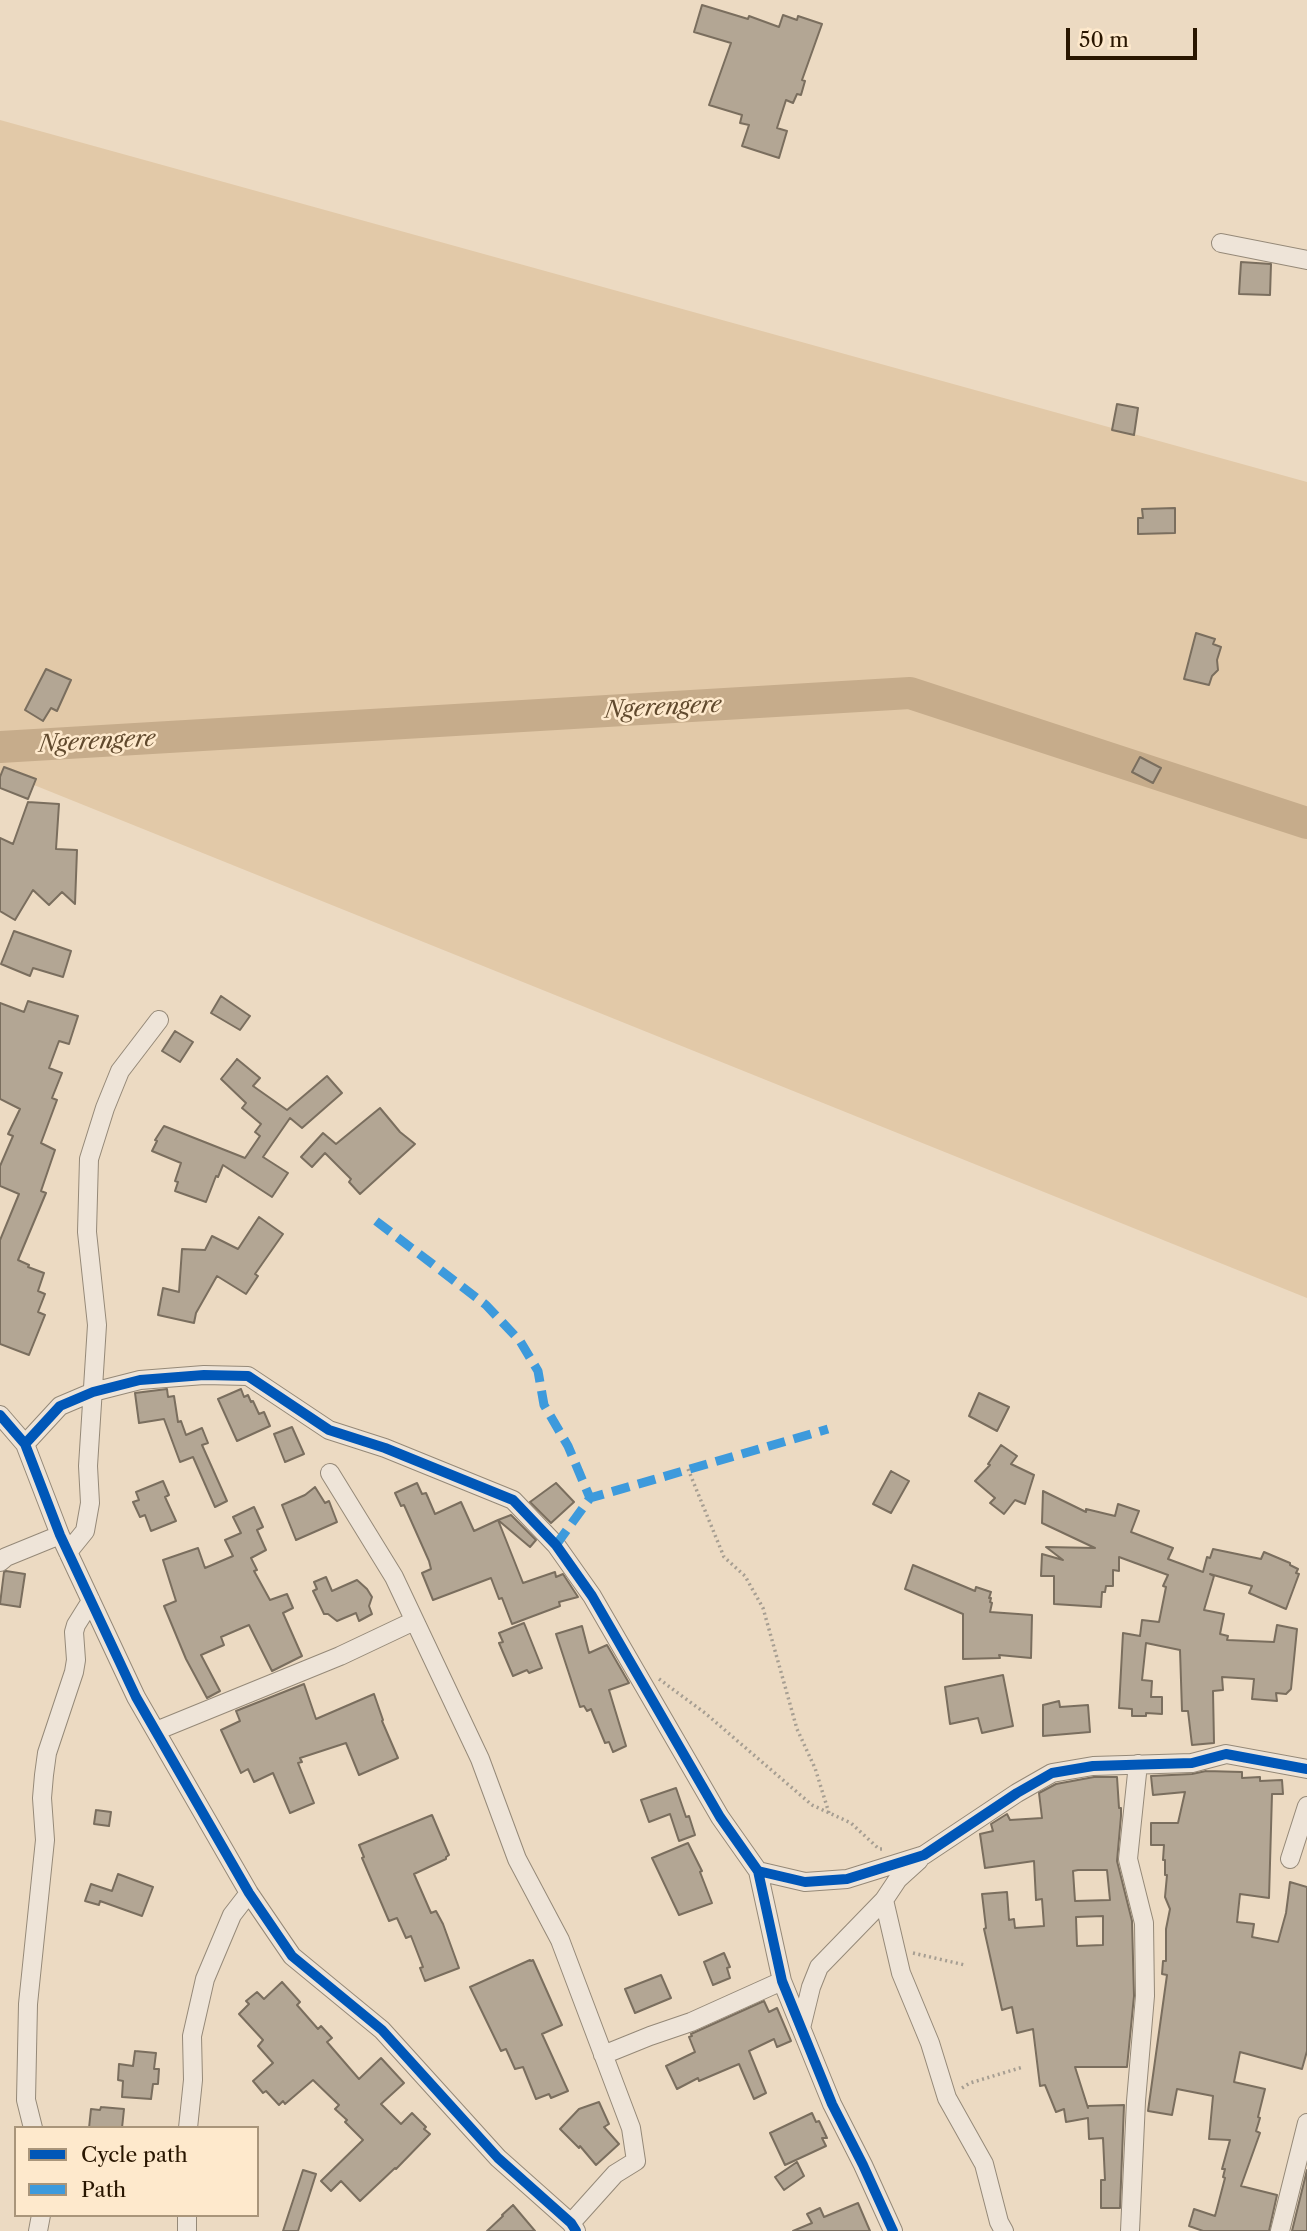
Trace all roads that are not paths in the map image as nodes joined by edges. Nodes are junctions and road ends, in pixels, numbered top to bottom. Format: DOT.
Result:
graph roads {
  1 [pos="1221,243"];
  2 [pos="1307,260"];
  3 [pos="159,1020"];
  4 [pos="93,1392"];
  5 [pos="0,1416"];
  6 [pos="25,1444"];
  7 [pos="330,1473"];
  8 [pos="64,1543"];
  9 [pos="0,1562"];
  10 [pos="91,1601"];
  11 [pos="414,1621"];
  12 [pos="156,1731"];
  13 [pos="1138,1764"];
  14 [pos="1307,1769"];
  15 [pos="1307,1806"];
  16 [pos="924,1855"];
  17 [pos="1290,1859"];
  18 [pos="758,1871"];
  19 [pos="249,1893"];
  20 [pos="884,1900"];
  21 [pos="782,1981"];
  22 [pos="801,2028"];
  23 [pos="603,2055"];
  24 [pos="1307,2123"];
  25 [pos="32,2126"];
  26 [pos="188,2126"];
  27 [pos="573,2227"];
  28 [pos="893,2231"];
  29 [pos="1004,2231"];
  30 [pos="1130,2231"];
  31 [pos="1280,2231"];
  1 -- 2 [label="street"];
  3 -- 4 [label="street"];
  4 -- 6 [label="street"];
  4 -- 8 [label="street"];
  4 -- 18 [label="street"];
  5 -- 6 [label="street"];
  6 -- 8 [label="street"];
  7 -- 11 [label="street"];
  8 -- 9 [label="street"];
  8 -- 10 [label="street"];
  10 -- 12 [label="street"];
  10 -- 25 [label="street"];
  11 -- 12 [label="street"];
  11 -- 23 [label="street"];
  12 -- 19 [label="street"];
  13 -- 14 [label="street"];
  13 -- 16 [label="street"];
  13 -- 30 [label="street"];
  15 -- 17 [label="street"];
  16 -- 18 [label="street"];
  16 -- 20 [label="street"];
  18 -- 21 [label="street"];
  19 -- 26 [label="street"];
  19 -- 27 [label="street"];
  20 -- 22 [label="street"];
  20 -- 29 [label="street"];
  21 -- 22 [label="street"];
  21 -- 23 [label="street"];
  22 -- 28 [label="street"];
  23 -- 27 [label="street"];
  24 -- 31 [label="street"];
}
